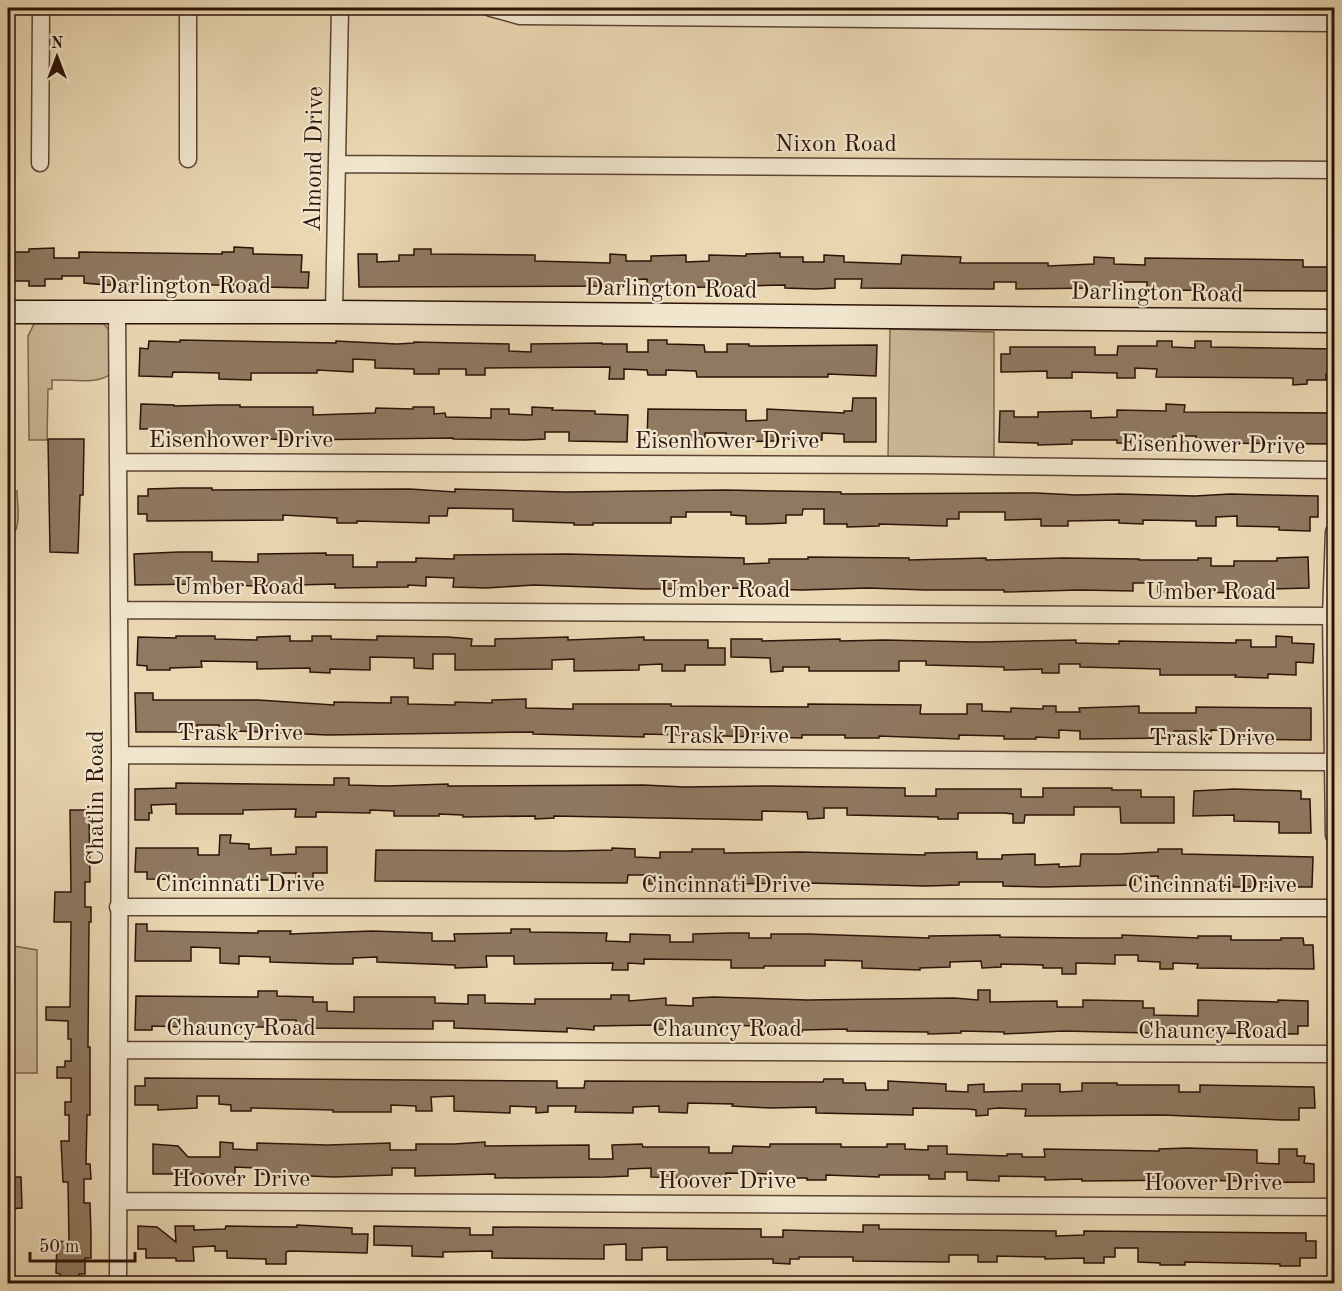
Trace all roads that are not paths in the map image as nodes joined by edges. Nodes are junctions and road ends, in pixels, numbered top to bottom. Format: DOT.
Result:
graph roads {
  1 [pos="41,8"];
  2 [pos="188,8"];
  3 [pos="340,8"];
  4 [pos="491,8"];
  5 [pos="766,13"];
  6 [pos="1073,13"];
  7 [pos="1335,22"];
  8 [pos="188,159"];
  9 [pos="40,163"];
  10 [pos="338,164"];
  11 [pos="1335,170"];
  12 [pos="8,312"];
  13 [pos="117,312"];
  14 [pos="334,312"];
  15 [pos="1335,321"];
  16 [pos="119,462"];
  17 [pos="1335,470"];
  18 [pos="1335,531"];
  19 [pos="119,610"];
  20 [pos="1331,615"];
  21 [pos="120,755"];
  22 [pos="1332,762"];
  23 [pos="1335,835"];
  24 [pos="118,907"];
  25 [pos="1335,908"];
  26 [pos="119,1050"];
  27 [pos="1335,1054"];
  28 [pos="119,1201"];
  29 [pos="1335,1207"];
  30 [pos="118,1284"];
  1 -- 9 [label="street"];
  2 -- 8 [label="street"];
  3 -- 10 [label="street, Almond Drive"];
  4 -- 5 [label="street"];
  5 -- 6 [label="street"];
  6 -- 7 [label="street"];
  10 -- 11 [label="street, Nixon Road"];
  10 -- 14 [label="street, Almond Drive"];
  12 -- 13 [label="street, Darlington Road"];
  13 -- 14 [label="street, Darlington Road"];
  13 -- 16 [label="street, Chatlin Road"];
  14 -- 15 [label="street, Darlington Road"];
  16 -- 17 [label="street, Eisenhower Drive"];
  16 -- 19 [label="street, Chatlin Road"];
  18 -- 20 [label="street"];
  19 -- 20 [label="street, Umber Road"];
  19 -- 21 [label="street, Chatlin Road"];
  20 -- 22 [label="street"];
  21 -- 22 [label="street, Trask Drive"];
  21 -- 24 [label="street, Chatlin Road"];
  22 -- 23 [label="street"];
  24 -- 25 [label="street, Cincinnati Drive"];
  24 -- 26 [label="street, Chatlin Road"];
  26 -- 27 [label="street, Chauncy Road"];
  26 -- 28 [label="street, Chatlin Road"];
  28 -- 29 [label="street, Hoover Drive"];
  28 -- 30 [label="street, Chatlin Road"];
}
